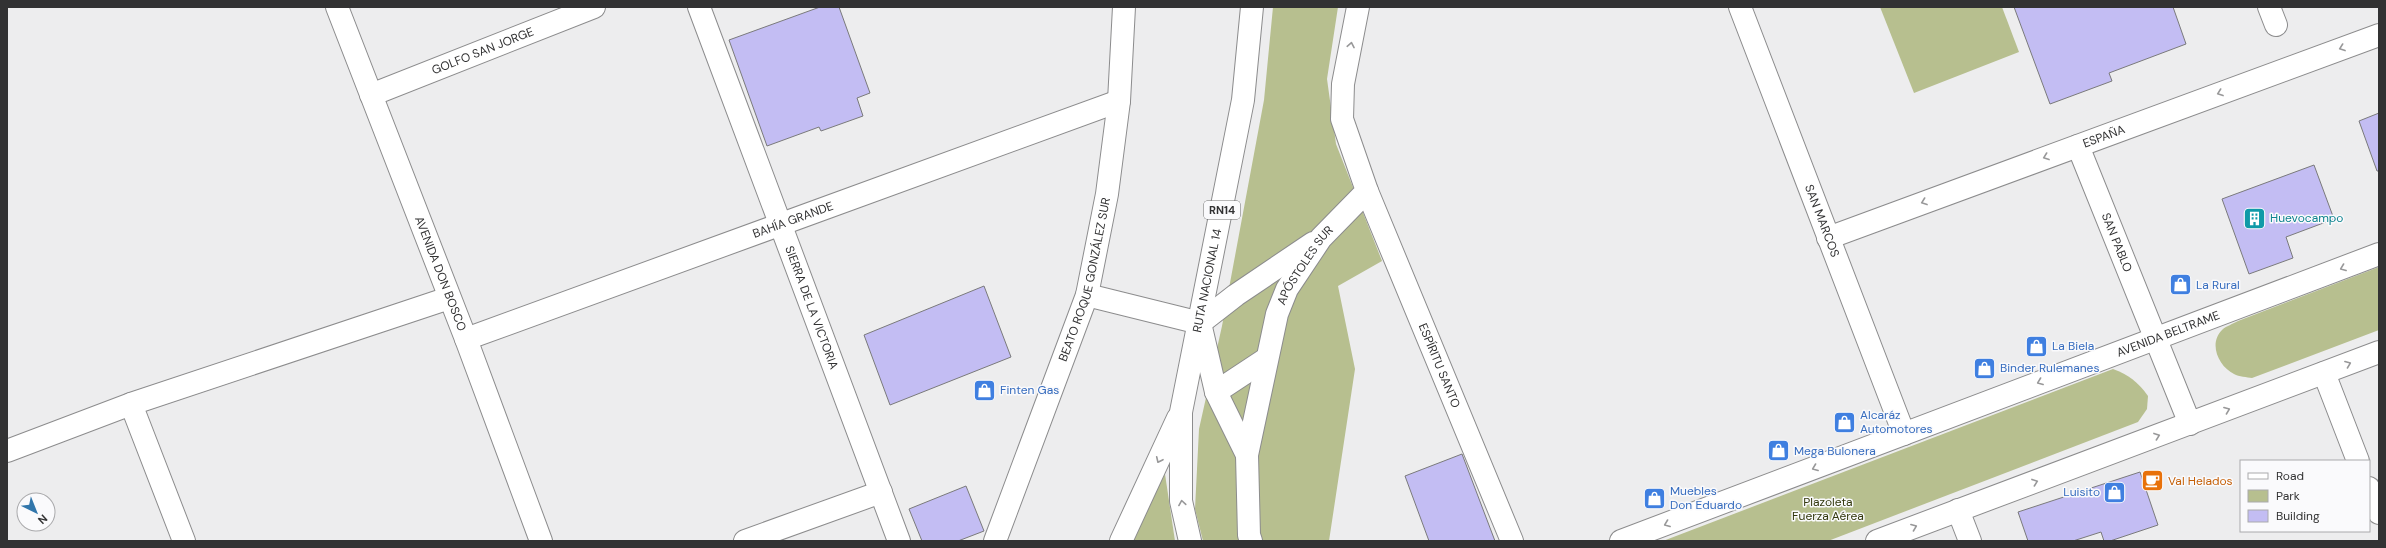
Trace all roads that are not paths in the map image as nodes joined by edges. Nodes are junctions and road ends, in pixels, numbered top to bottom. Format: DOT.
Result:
graph roads {
  1 [pos="337,7"];
  2 [pos="594,7"];
  3 [pos="700,7"];
  4 [pos="1124,7"];
  5 [pos="1252,7"];
  6 [pos="1358,7"];
  7 [pos="1740,7"];
  8 [pos="2379,35"];
  9 [pos="371,95"];
  10 [pos="1119,101"];
  11 [pos="2078,146"];
  12 [pos="1367,191"];
  13 [pos="781,225"];
  14 [pos="1321,238"];
  15 [pos="1828,238"];
  16 [pos="2379,254"];
  17 [pos="1087,295"];
  18 [pos="449,298"];
  19 [pos="1200,323"];
  20 [pos="466,339"];
  21 [pos="2155,339"];
  22 [pos="2379,352"];
  23 [pos="1266,359"];
  24 [pos="2324,373"];
  25 [pos="1216,392"];
  26 [pos="131,404"];
  27 [pos="1181,412"];
  28 [pos="2190,424"];
  29 [pos="1904,434"];
  30 [pos="7,451"];
  31 [pos="1247,455"];
  32 [pos="2358,460"];
  33 [pos="2370,490"];
  34 [pos="880,492"];
  35 [pos="1958,510"];
  36 [pos="2379,513"];
  37 [pos="184,541"];
  38 [pos="541,541"];
  39 [pos="746,541"];
  40 [pos="899,541"];
  41 [pos="996,541"];
  42 [pos="1120,541"];
  43 [pos="1190,541"];
  44 [pos="1251,541"];
  45 [pos="1512,541"];
  46 [pos="1621,541"];
  47 [pos="1877,541"];
  48 [pos="1970,541"];
  1 -- 9 [label="main road, AVENIDA DON BOSCO"];
  2 -- 9 [label="main road, GOLFO SAN JORGE"];
  3 -- 13 [label="main road, SIERRA DE LA VICTORIA"];
  4 -- 10 [label="main road, BEATO ROQUE GONZÁLEZ SUR"];
  5 -- 19 [label="main road, RUTA NACIONAL 14 / RN14"];
  12 -- 6 [label="main road, one-way"];
  7 -- 15 [label="main road, SAN MARCOS"];
  8 -- 11 [label="main road, ESPAÑA, one-way"];
  9 -- 18 [label="main road, AVENIDA DON BOSCO"];
  10 -- 13 [label="main road, BAHÍA GRANDE"];
  10 -- 17 [label="main road, BEATO ROQUE GONZÁLEZ SUR"];
  11 -- 15 [label="main road, ESPAÑA, one-way"];
  11 -- 21 [label="main road, SAN PABLO"];
  12 -- 14 [label="main road, APÓSTOLES SUR"];
  12 -- 45 [label="main road, ESPÍRITU SANTO"];
  13 -- 20 [label="main road, BAHÍA GRANDE"];
  13 -- 34 [label="main road, SIERRA DE LA VICTORIA"];
  14 -- 19 [label="main road"];
  14 -- 23 [label="main road, APÓSTOLES SUR"];
  15 -- 29 [label="main road, SAN MARCOS"];
  16 -- 21 [label="main road, AVENIDA BELTRAME, one-way"];
  17 -- 19 [label="main road"];
  17 -- 41 [label="main road, BEATO ROQUE GONZÁLEZ SUR"];
  18 -- 20 [label="main road, AVENIDA DON BOSCO"];
  18 -- 26 [label="main road"];
  19 -- 25 [label="main road"];
  19 -- 27 [label="main road, RUTA NACIONAL 14 / RN14"];
  20 -- 38 [label="main road, AVENIDA DON BOSCO"];
  21 -- 28 [label="main road, SAN PABLO"];
  21 -- 29 [label="main road, AVENIDA BELTRAME, one-way"];
  24 -- 22 [label="main road, one-way"];
  23 -- 25 [label="main road"];
  23 -- 31 [label="main road, APÓSTOLES SUR"];
  28 -- 24 [label="main road, one-way"];
  24 -- 32 [label="main road"];
  25 -- 31 [label="main road"];
  26 -- 30 [label="main road"];
  26 -- 37 [label="main road"];
  27 -- 42 [label="main road, RUTA NACIONAL 14 / RN14, one-way"];
  43 -- 27 [label="main road, RUTA NACIONAL 14 / RN14, one-way"];
  35 -- 28 [label="main road, one-way"];
  29 -- 46 [label="main road, AVENIDA BELTRAME, one-way"];
  31 -- 44 [label="main road, APÓSTOLES SUR"];
  33 -- 36 [label="main road"];
  34 -- 39 [label="main road"];
  34 -- 40 [label="main road, SIERRA DE LA VICTORIA"];
  47 -- 35 [label="main road, one-way"];
  35 -- 48 [label="main road"];
}
